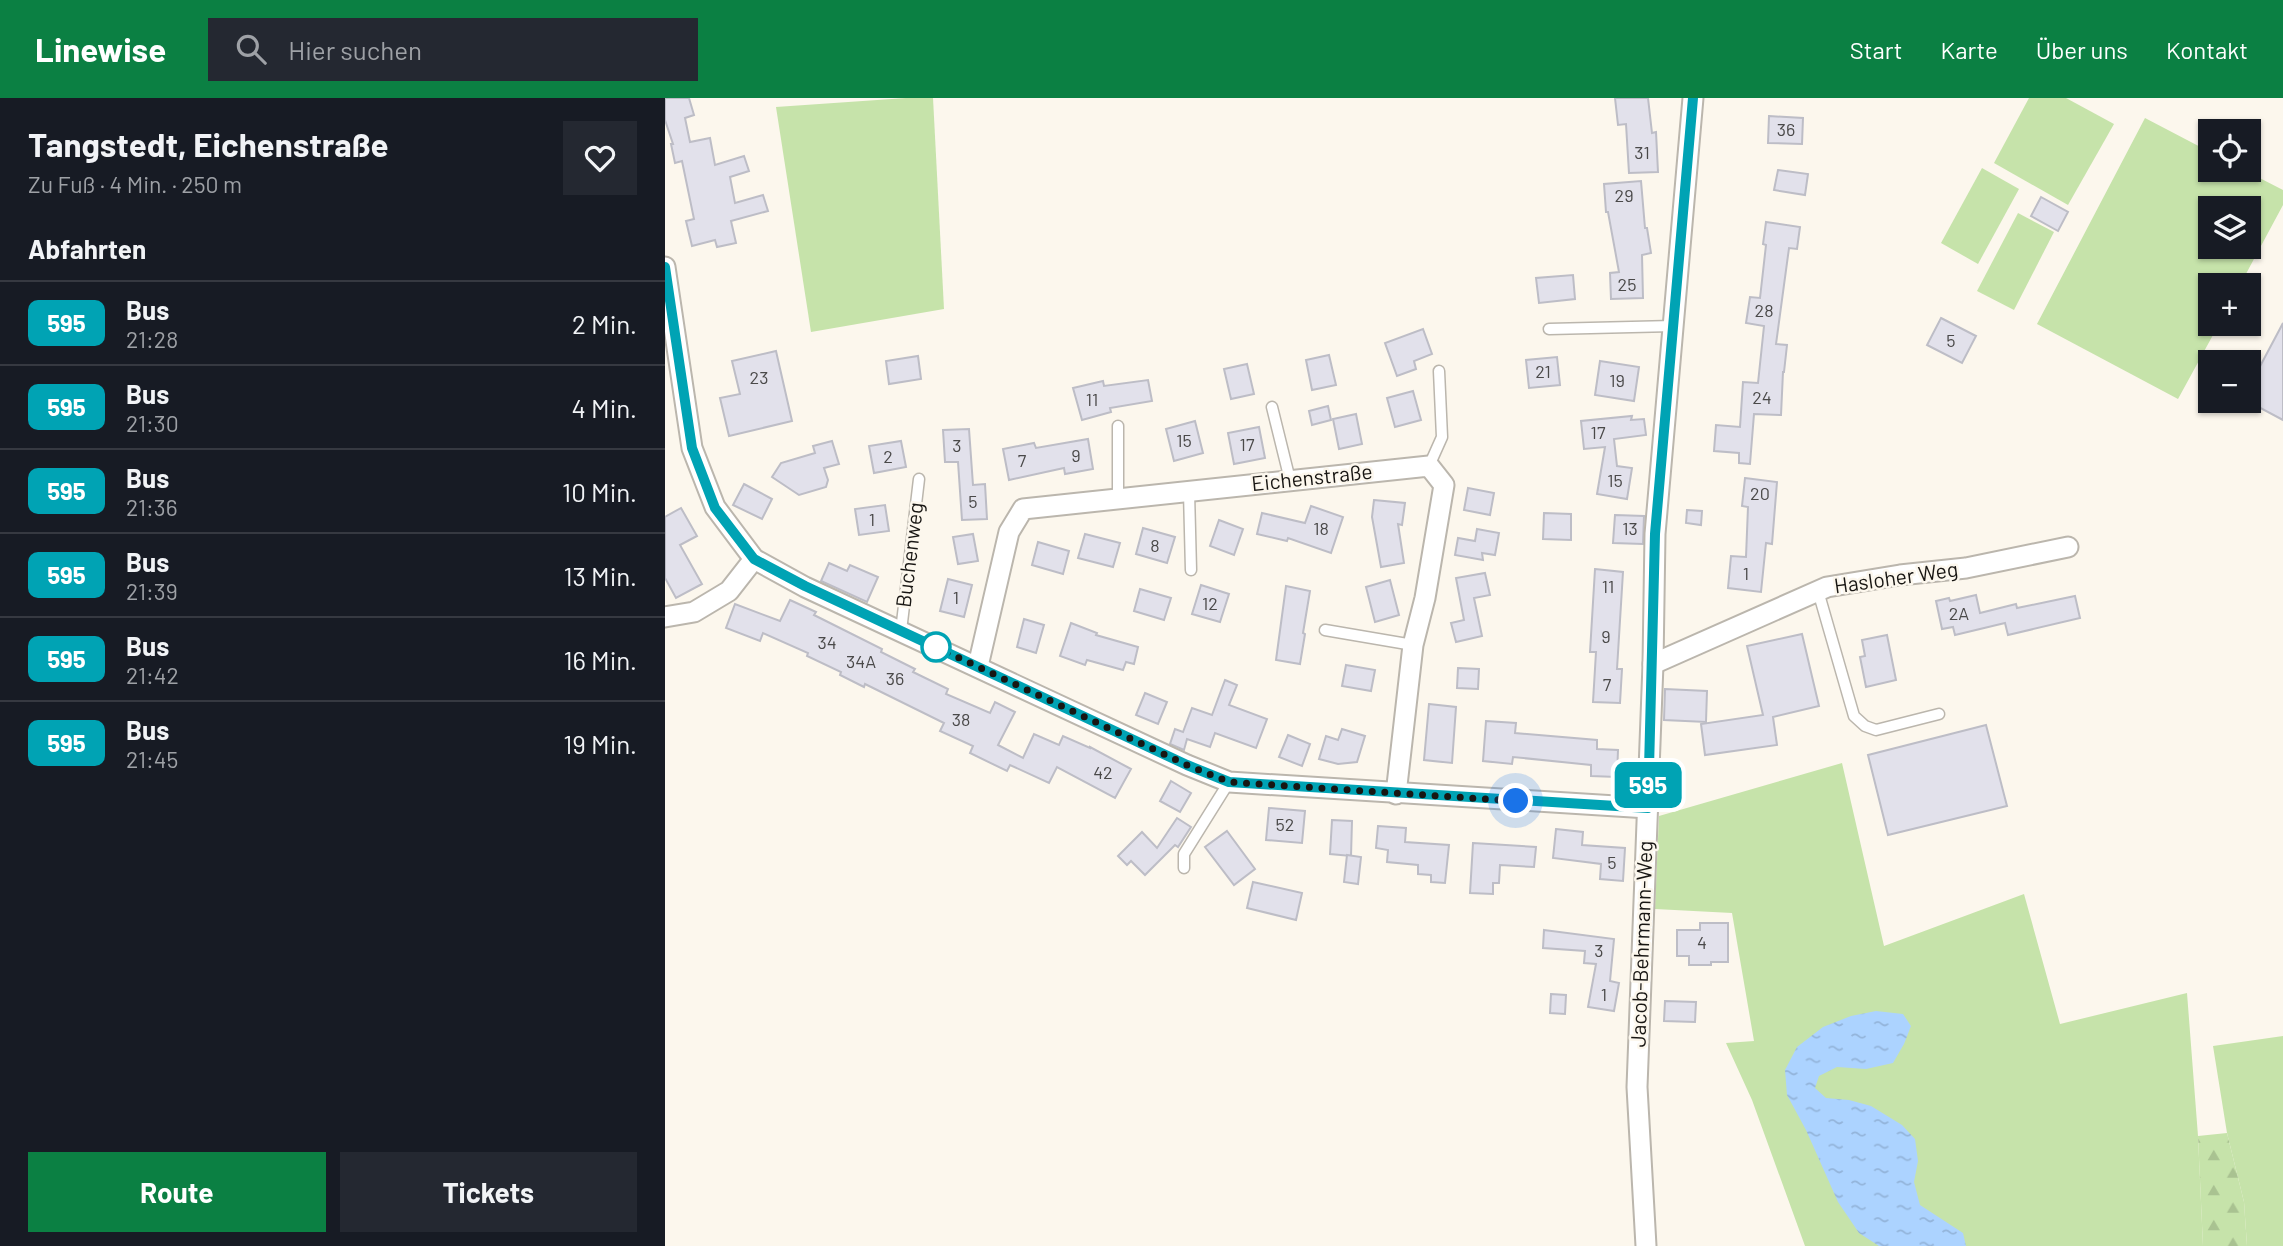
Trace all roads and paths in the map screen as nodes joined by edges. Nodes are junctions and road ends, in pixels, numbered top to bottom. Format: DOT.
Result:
graph roads {
  1 [pos="1693,98"];
  2 [pos="665,267"];
  3 [pos="1673,326"];
  4 [pos="1549,329"];
  5 [pos="1439,372"];
  6 [pos="1272,407"];
  7 [pos="1118,426"];
  8 [pos="1429,466"];
  9 [pos="919,479"];
  10 [pos="1290,480"];
  11 [pos="1189,492"];
  12 [pos="1118,501"];
  13 [pos="2068,547"];
  14 [pos="754,559"];
  15 [pos="1191,570"];
  16 [pos="1818,591"];
  17 [pos="665,617"];
  18 [pos="1325,630"];
  19 [pos="901,631"];
  20 [pos="1413,645"];
  21 [pos="1653,664"];
  22 [pos="978,666"];
  23 [pos="1939,714"];
  24 [pos="1229,782"];
  25 [pos="1396,794"];
  26 [pos="1648,808"];
  27 [pos="1184,868"];
  28 [pos="1646,1246"];
  1 -- 3 [label="street, Jacob-Behrmann-Weg"];
  2 -- 14 [label="street"];
  3 -- 4 [label="lane"];
  3 -- 21 [label="street, Jacob-Behrmann-Weg"];
  5 -- 8 [label="lane"];
  6 -- 10 [label="lane"];
  7 -- 12 [label="lane"];
  8 -- 10 [label="street, Eichenstraße"];
  8 -- 20 [label="street"];
  9 -- 19 [label="lane, Buchenweg"];
  10 -- 11 [label="street, Eichenstraße"];
  11 -- 12 [label="street, Eichenstraße"];
  11 -- 15 [label="lane"];
  12 -- 22 [label="street, Eichenstraße"];
  13 -- 16 [label="street, Hasloher Weg"];
  14 -- 17 [label="street"];
  14 -- 19 [label="street"];
  16 -- 21 [label="street, Hasloher Weg"];
  16 -- 23 [label="lane"];
  18 -- 20 [label="lane"];
  19 -- 22 [label="street"];
  20 -- 25 [label="street"];
  21 -- 26 [label="street, Jacob-Behrmann-Weg"];
  22 -- 24 [label="street"];
  24 -- 25 [label="street"];
  24 -- 27 [label="lane"];
  25 -- 26 [label="street"];
  26 -- 28 [label="street, Jacob-Behrmann-Weg"];
}
